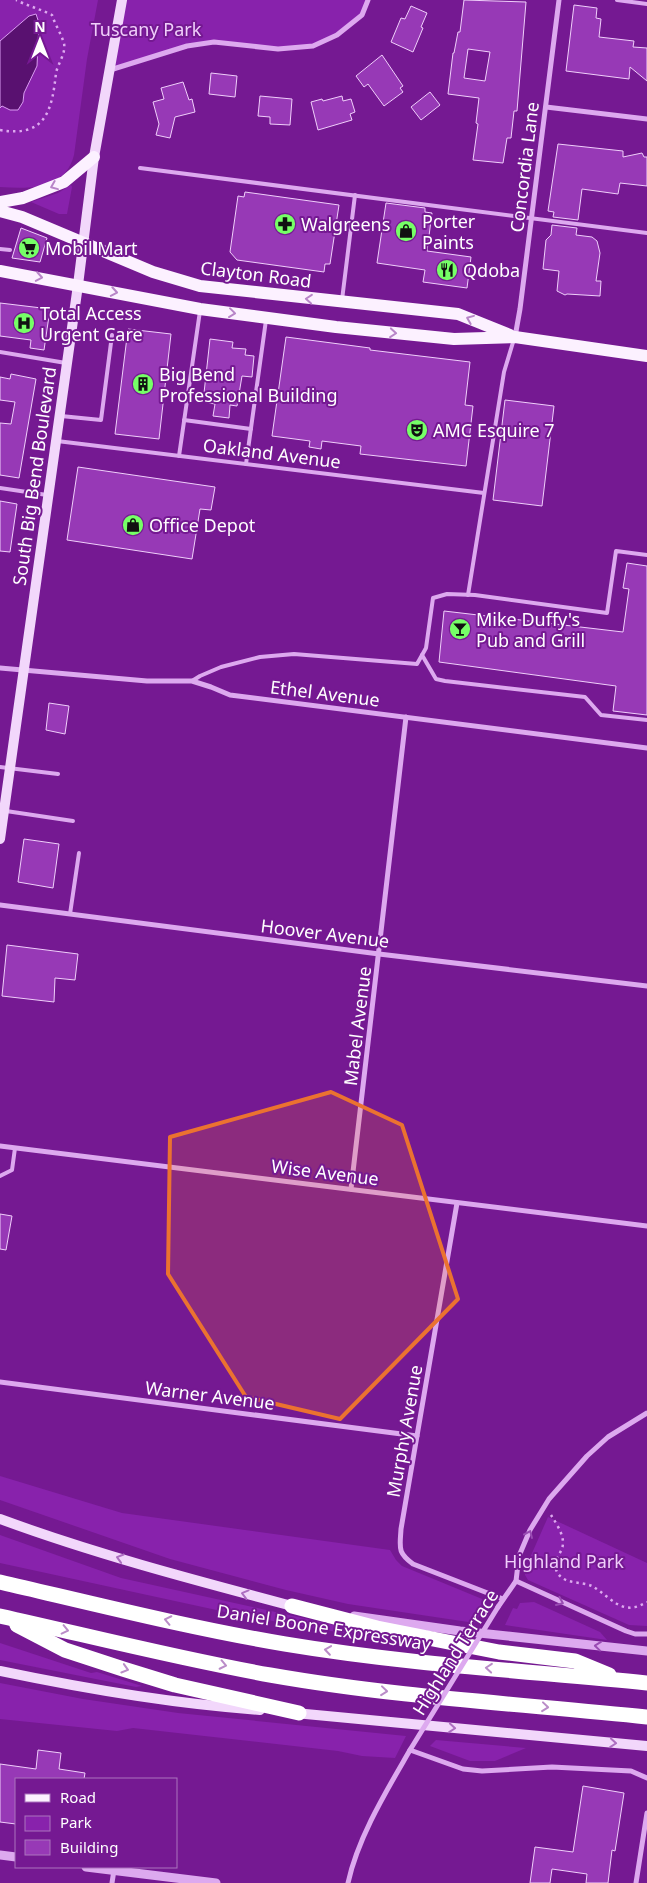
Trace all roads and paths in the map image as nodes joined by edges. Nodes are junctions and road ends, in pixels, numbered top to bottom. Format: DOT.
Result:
graph roads {
  1 [pos="16,0"];
  2 [pos="122,0"];
  3 [pos="368,0"];
  4 [pos="559,0"];
  5 [pos="616,0"];
  6 [pos="647,4"];
  7 [pos="108,71"];
  8 [pos="546,107"];
  9 [pos="647,119"];
  10 [pos="0,130"];
  11 [pos="94,157"];
  12 [pos="140,168"];
  13 [pos="355,195"];
  14 [pos="0,202"];
  15 [pos="0,211"];
  16 [pos="532,218"];
  17 [pos="647,232"];
  18 [pos="83,243"];
  19 [pos="0,249"];
  20 [pos="10,250"];
  21 [pos="0,271"];
  22 [pos="78,285"];
  23 [pos="342,302"];
  24 [pos="200,309"];
  25 [pos="266,317"];
  26 [pos="112,335"];
  27 [pos="515,337"];
  28 [pos="0,352"];
  29 [pos="647,356"];
  30 [pos="66,363"];
  31 [pos="58,415"];
  32 [pos="184,420"];
  33 [pos="251,429"];
  34 [pos="56,440"];
  35 [pos="179,456"];
  36 [pos="246,464"];
  37 [pos="0,488"];
  38 [pos="484,493"];
  39 [pos="48,495"];
  40 [pos="647,555"];
  41 [pos="468,595"];
  42 [pos="422,655"];
  43 [pos="0,668"];
  44 [pos="24,670"];
  45 [pos="192,681"];
  46 [pos="406,717"];
  47 [pos="647,720"];
  48 [pos="647,748"];
  49 [pos="5,767"];
  50 [pos="58,774"];
  51 [pos="4,811"];
  52 [pos="73,821"];
  53 [pos="0,839"];
  54 [pos="79,853"];
  55 [pos="0,905"];
  56 [pos="70,914"];
  57 [pos="379,954"];
  58 [pos="647,986"];
  59 [pos="0,1146"];
  60 [pos="15,1148"];
  61 [pos="0,1176"];
  62 [pos="352,1188"];
  63 [pos="457,1202"];
  64 [pos="647,1226"];
  65 [pos="0,1382"];
  66 [pos="647,1412"];
  67 [pos="417,1436"];
  68 [pos="550,1513"];
  69 [pos="0,1519"];
  70 [pos="516,1581"];
  71 [pos="0,1582"];
  72 [pos="503,1599"];
  73 [pos="647,1602"];
  74 [pos="292,1606"];
  75 [pos="0,1616"];
  76 [pos="647,1634"];
  77 [pos="647,1651"];
  78 [pos="0,1671"];
  79 [pos="625,1681"];
  80 [pos="647,1683"];
  81 [pos="299,1713"];
  82 [pos="647,1716"];
  83 [pos="647,1746"];
  84 [pos="410,1750"];
  85 [pos="647,1778"];
  86 [pos="647,1813"];
  87 [pos="0,1855"];
  88 [pos="15,1857"];
  89 [pos="95,1868"];
  90 [pos="114,1870"];
  91 [pos="112,1883"];
  92 [pos="216,1883"];
  93 [pos="348,1883"];
  94 [pos="636,1883"];
  1 -- 10 [label="path"];
  2 -- 7 [label="main road, South Big Bend Boulevard"];
  3 -- 7 [label="street"];
  4 -- 8 [label="street, Concordia Lane"];
  5 -- 6 [label="lane"];
  7 -- 11 [label="main road, South Big Bend Boulevard"];
  8 -- 9 [label="street"];
  8 -- 16 [label="street, Concordia Lane"];
  11 -- 14 [label="main road, one-way"];
  11 -- 18 [label="main road, South Big Bend Boulevard"];
  12 -- 13 [label="lane"];
  13 -- 16 [label="lane"];
  13 -- 23 [label="lane"];
  15 -- 18 [label="main road, Clayton Road"];
  16 -- 17 [label="lane"];
  16 -- 27 [label="street, Concordia Lane"];
  18 -- 22 [label="main road, South Big Bend Boulevard"];
  23 -- 18 [label="main road, Clayton Road, one-way"];
  19 -- 20 [label="lane"];
  21 -- 22 [label="main road, Clayton Road, one-way"];
  22 -- 24 [label="main road, Clayton Road, one-way"];
  22 -- 30 [label="main road, South Big Bend Boulevard"];
  27 -- 23 [label="main road, Clayton Road, one-way"];
  24 -- 25 [label="main road, Clayton Road, one-way"];
  24 -- 32 [label="lane"];
  25 -- 27 [label="main road, Clayton Road, one-way"];
  25 -- 33 [label="lane"];
  26 -- 31 [label="lane"];
  27 -- 29 [label="main road, Clayton Road"];
  27 -- 38 [label="lane"];
  28 -- 30 [label="lane"];
  30 -- 31 [label="main road, South Big Bend Boulevard"];
  31 -- 34 [label="main road, South Big Bend Boulevard"];
  32 -- 33 [label="lane"];
  32 -- 35 [label="lane"];
  33 -- 36 [label="lane"];
  34 -- 35 [label="lane, Oakland Avenue"];
  34 -- 39 [label="main road, South Big Bend Boulevard"];
  35 -- 36 [label="lane, Oakland Avenue"];
  36 -- 38 [label="lane, Oakland Avenue"];
  37 -- 39 [label="lane"];
  38 -- 41 [label="lane"];
  39 -- 44 [label="main road, South Big Bend Boulevard"];
  40 -- 41 [label="lane"];
  41 -- 42 [label="lane"];
  42 -- 45 [label="lane"];
  42 -- 47 [label="lane"];
  43 -- 44 [label="street, Ethel Avenue"];
  44 -- 45 [label="street, Ethel Avenue"];
  44 -- 49 [label="main road, South Big Bend Boulevard"];
  45 -- 46 [label="street, Ethel Avenue"];
  46 -- 48 [label="street, Ethel Avenue"];
  46 -- 57 [label="street, Mabel Avenue"];
  49 -- 50 [label="lane"];
  49 -- 51 [label="main road, South Big Bend Boulevard"];
  51 -- 52 [label="lane"];
  51 -- 53 [label="main road, South Big Bend Boulevard"];
  54 -- 56 [label="lane"];
  55 -- 56 [label="street, Hoover Avenue"];
  56 -- 57 [label="street, Hoover Avenue"];
  57 -- 58 [label="street, Hoover Avenue"];
  57 -- 62 [label="street, Mabel Avenue"];
  59 -- 60 [label="street, Wise Avenue"];
  60 -- 61 [label="lane"];
  60 -- 62 [label="street, Wise Avenue"];
  62 -- 63 [label="street, Wise Avenue"];
  63 -- 64 [label="street, Wise Avenue"];
  63 -- 67 [label="street, Murphy Avenue"];
  65 -- 67 [label="street, Warner Avenue"];
  70 -- 66 [label="street, Highland Terrace, one-way"];
  67 -- 72 [label="street, Murphy Avenue"];
  68 -- 73 [label="path"];
  74 -- 69 [label="main road, one-way"];
  70 -- 72 [label="street, Highland Terrace"];
  70 -- 76 [label="street, one-way"];
  79 -- 71 [label="highway, Daniel Boone Expressway, one-way"];
  72 -- 84 [label="street, Highland Terrace, bridge"];
  77 -- 74 [label="street, one-way"];
  74 -- 79 [label="highway"];
  75 -- 81 [label="highway, one-way"];
  75 -- 82 [label="highway, one-way"];
  78 -- 81 [label="main road"];
  79 -- 80 [label="highway, Daniel Boone Expressway"];
  81 -- 83 [label="main road, one-way"];
  84 -- 85 [label="street"];
  84 -- 93 [label="street, Highland Terrace"];
  86 -- 94 [label="street"];
  87 -- 88 [label="street"];
  89 -- 90 [label="street"];
  90 -- 91 [label="street"];
  90 -- 92 [label="street"];
}
